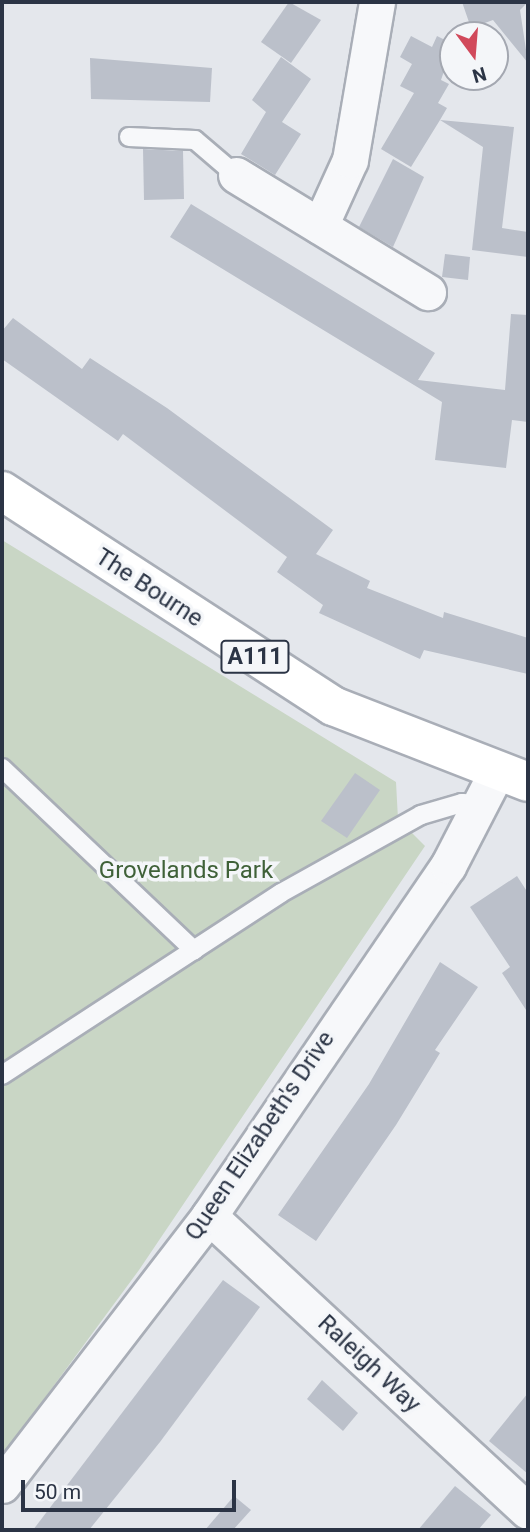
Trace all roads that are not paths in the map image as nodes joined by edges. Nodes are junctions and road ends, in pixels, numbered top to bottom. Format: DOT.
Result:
graph roads {
  1 [pos="377,2"];
  2 [pos="128,137"];
  3 [pos="236,175"];
  4 [pos="320,226"];
  5 [pos="428,292"];
  6 [pos="2,491"];
  7 [pos="2,768"];
  8 [pos="503,787"];
  9 [pos="194,950"];
  10 [pos="2,1076"];
  11 [pos="209,1216"];
  12 [pos="2,1485"];
  13 [pos="528,1511"];
  1 -- 4 [label="street"];
  2 -- 3 [label="lane"];
  3 -- 4 [label="street"];
  4 -- 5 [label="street"];
  6 -- 8 [label="main road, The Bourne / A111"];
  7 -- 9 [label="lane"];
  8 -- 9 [label="lane"];
  8 -- 11 [label="street, Queen Elizabeth's Drive"];
  9 -- 10 [label="lane"];
  11 -- 12 [label="street, Queen Elizabeth's Drive"];
  11 -- 13 [label="street, Raleigh Way"];
}
